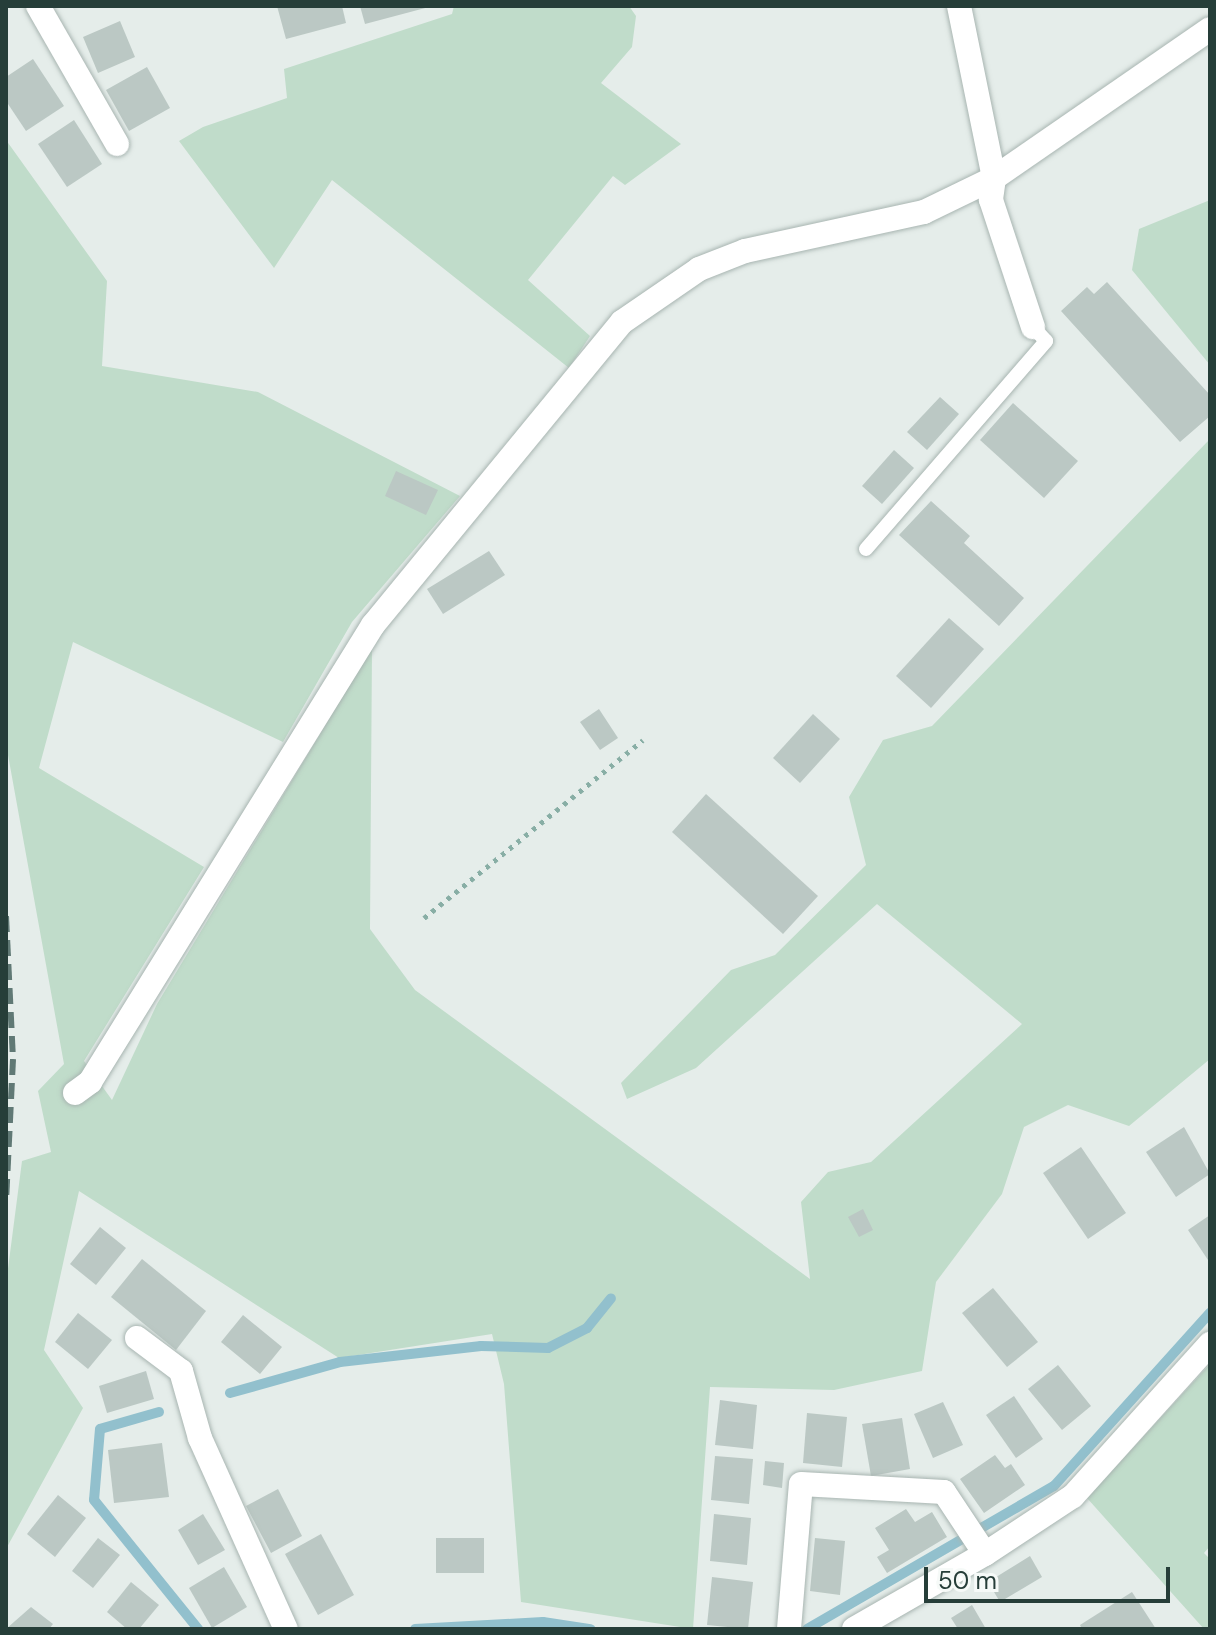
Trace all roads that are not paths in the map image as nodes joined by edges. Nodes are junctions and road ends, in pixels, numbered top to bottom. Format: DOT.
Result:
graph roads {
  1 [pos="38,6"];
  2 [pos="959,6"];
  3 [pos="1210,29"];
  4 [pos="117,144"];
  5 [pos="994,178"];
  6 [pos="1033,327"];
  7 [pos="866,549"];
  8 [pos="75,1093"];
  9 [pos="137,1338"];
  10 [pos="1210,1344"];
  11 [pos="985,1554"];
  12 [pos="788,1625"];
  13 [pos="285,1626"];
  14 [pos="854,1629"];
  1 -- 4 [label="street"];
  2 -- 5 [label="street"];
  3 -- 5 [label="street"];
  5 -- 6 [label="street"];
  5 -- 8 [label="street"];
  6 -- 7 [label="lane"];
  9 -- 13 [label="street"];
  10 -- 11 [label="street"];
  11 -- 12 [label="street"];
  11 -- 14 [label="street"];
}
